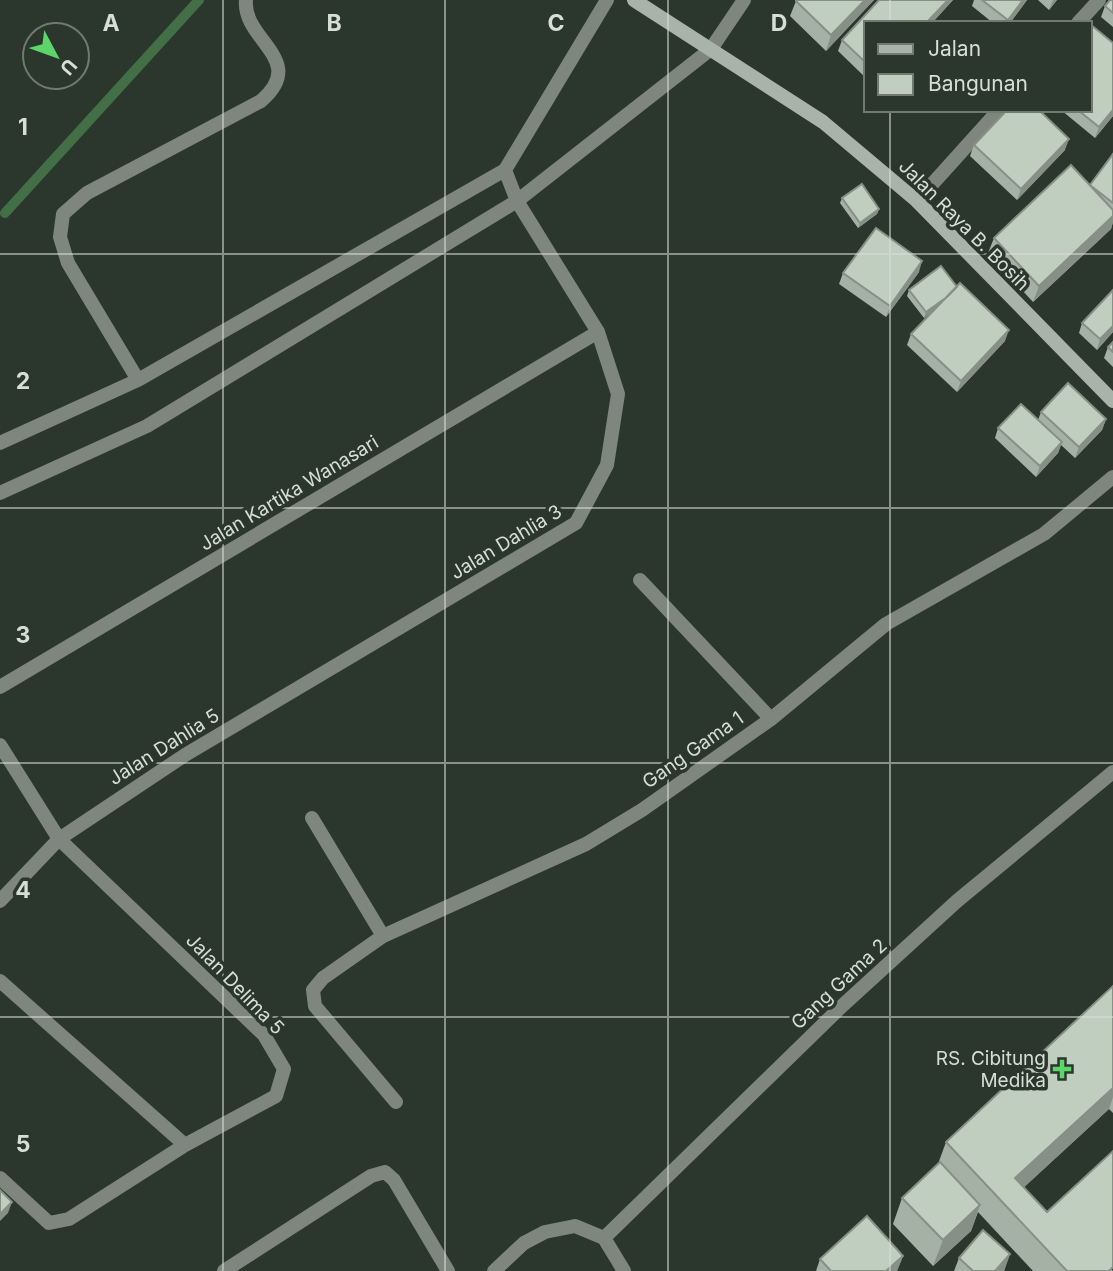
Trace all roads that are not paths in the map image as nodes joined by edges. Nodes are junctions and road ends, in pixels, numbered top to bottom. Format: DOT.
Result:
graph roads {
  1 [pos="246,0"];
  2 [pos="607,0"];
  3 [pos="634,0"];
  4 [pos="744,0"];
  5 [pos="1099,0"];
  6 [pos="1080,21"];
  7 [pos="711,49"];
  8 [pos="997,112"];
  9 [pos="505,170"];
  10 [pos="517,201"];
  11 [pos="917,201"];
  12 [pos="598,332"];
  13 [pos="138,380"];
  14 [pos="1113,401"];
  15 [pos="0,443"];
  16 [pos="1113,477"];
  17 [pos="0,493"];
  18 [pos="640,580"];
  19 [pos="367,648"];
  20 [pos="0,687"];
  21 [pos="771,719"];
  22 [pos="0,745"];
  23 [pos="1113,772"];
  24 [pos="312,818"];
  25 [pos="59,839"];
  26 [pos="0,901"];
  27 [pos="383,936"];
  28 [pos="0,981"];
  29 [pos="396,1102"];
  30 [pos="185,1145"];
  31 [pos="0,1178"];
  32 [pos="604,1238"];
  33 [pos="621,1270"];
  34 [pos="224,1271"];
  35 [pos="448,1271"];
  36 [pos="494,1271"];
  1 -- 13 [label="street"];
  2 -- 9 [label="street"];
  3 -- 7 [label="main road, Jalan Raya B. Bosih"];
  4 -- 7 [label="street"];
  5 -- 6 [label="street"];
  7 -- 10 [label="street"];
  7 -- 11 [label="main road, Jalan Raya B. Bosih"];
  8 -- 11 [label="street"];
  9 -- 10 [label="street, Jalan Dahlia 3"];
  9 -- 13 [label="street"];
  10 -- 12 [label="street, Jalan Dahlia 3"];
  10 -- 17 [label="street"];
  11 -- 14 [label="main road, Jalan Raya B. Bosih"];
  12 -- 19 [label="street, Jalan Dahlia 3"];
  12 -- 20 [label="street, Jalan Kartika Wanasari"];
  13 -- 15 [label="street"];
  16 -- 21 [label="street, Gang Gama 1"];
  18 -- 21 [label="street"];
  19 -- 25 [label="street, Jalan Dahlia 5"];
  21 -- 27 [label="street, Gang Gama 1"];
  22 -- 25 [label="street, Jalan Delima 5"];
  23 -- 32 [label="street, Gang Gama 2"];
  24 -- 27 [label="street"];
  25 -- 26 [label="street, Jalan Dahlia 5"];
  25 -- 30 [label="street, Jalan Delima 5"];
  27 -- 29 [label="street, Gang Gama 1"];
  28 -- 30 [label="street"];
  30 -- 31 [label="street, Jalan Delima 5"];
  32 -- 33 [label="street"];
  32 -- 36 [label="street"];
  34 -- 35 [label="street"];
}
